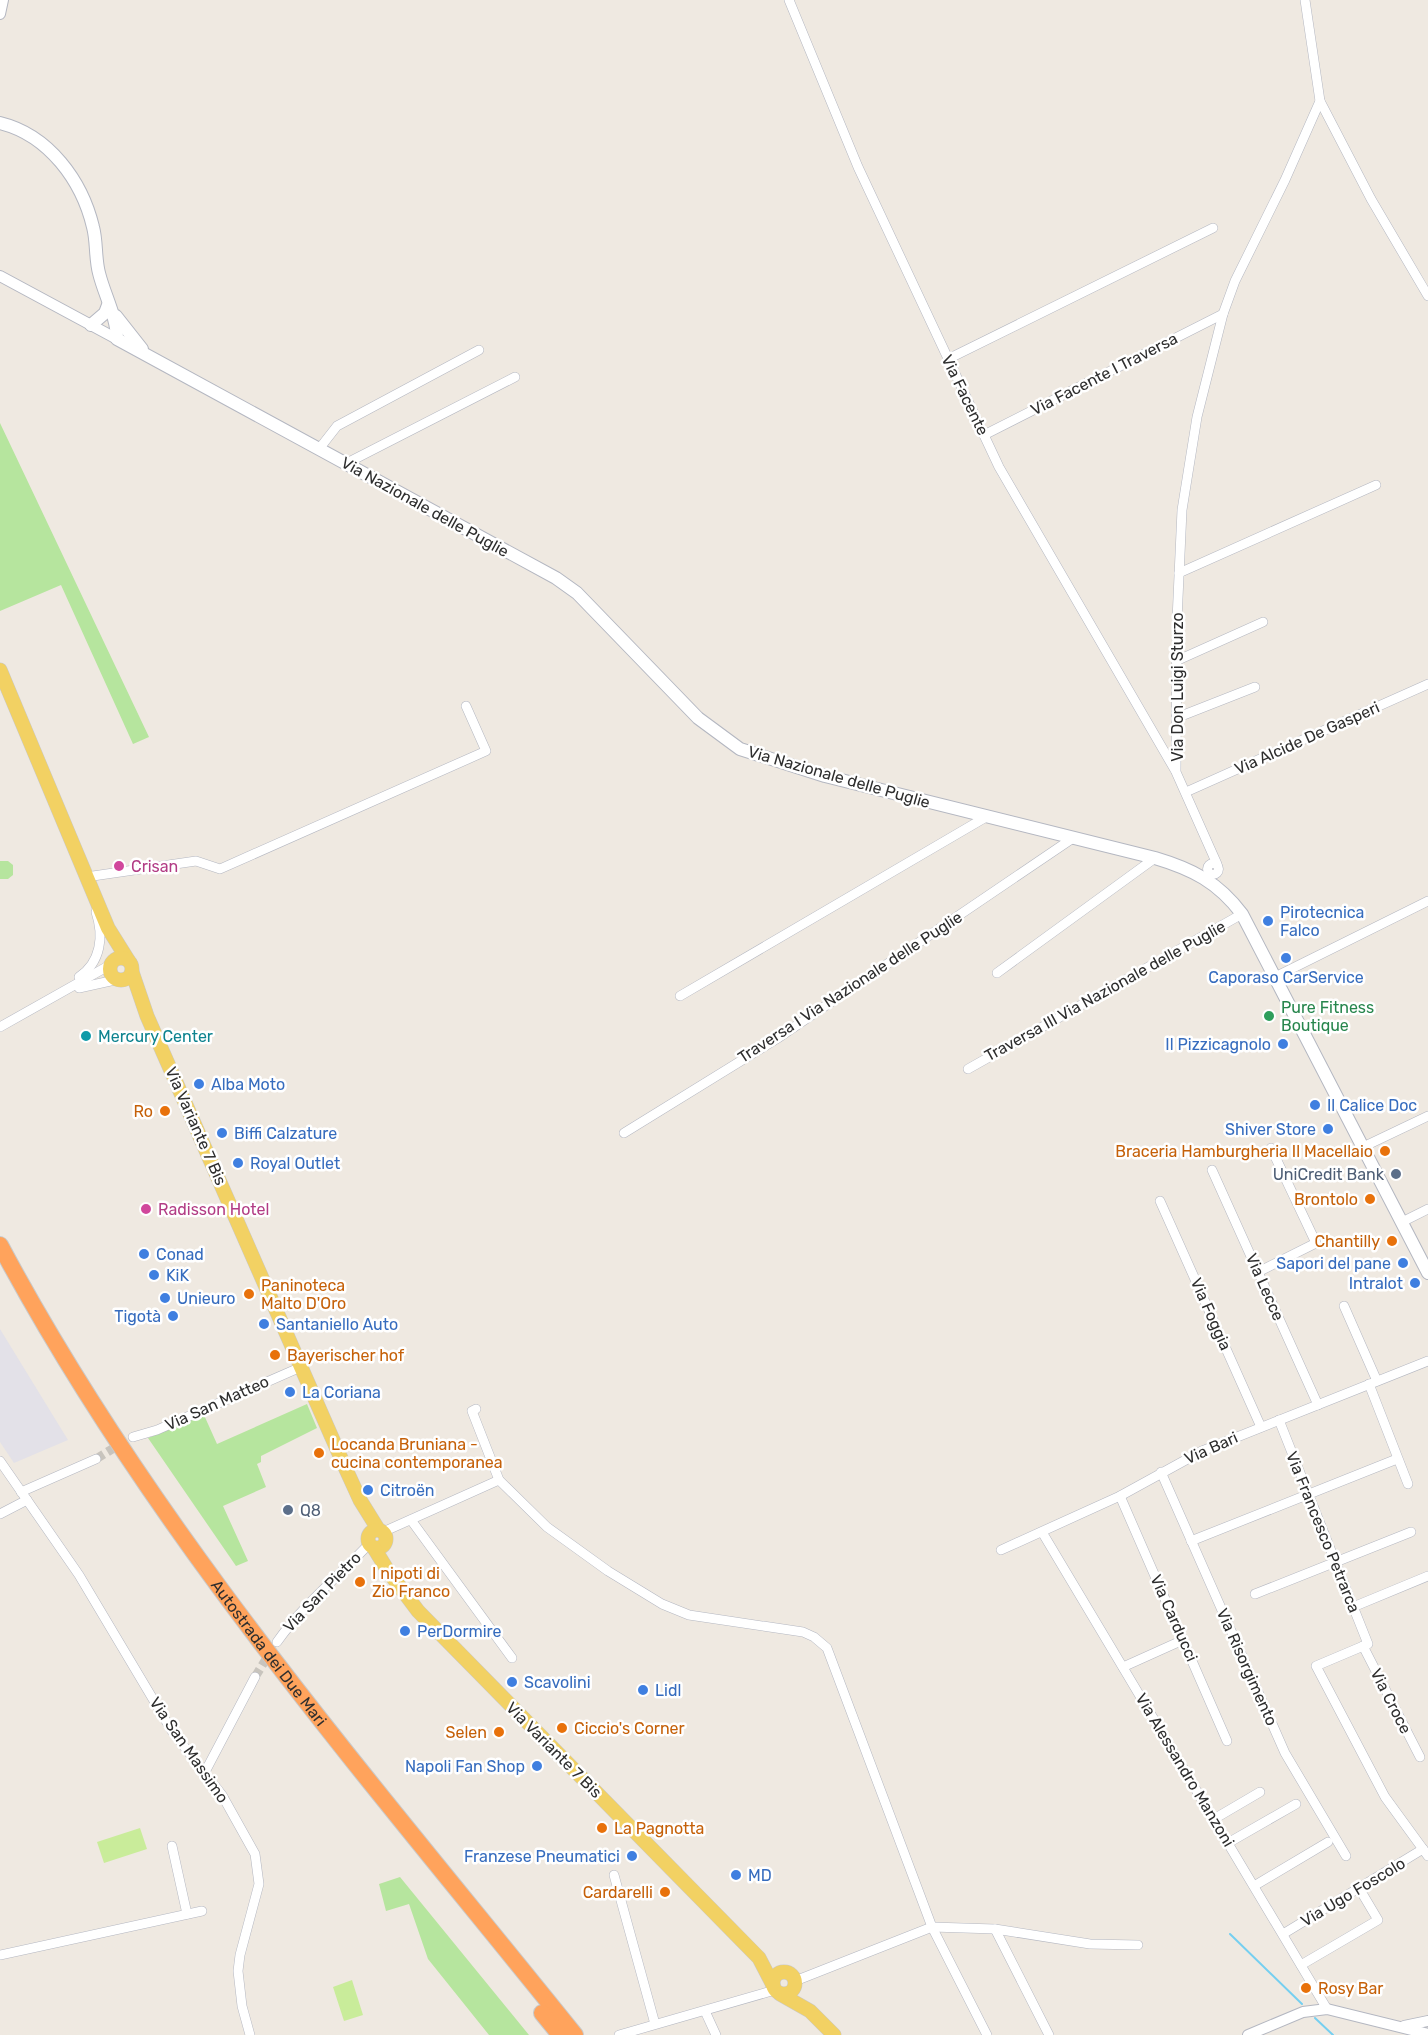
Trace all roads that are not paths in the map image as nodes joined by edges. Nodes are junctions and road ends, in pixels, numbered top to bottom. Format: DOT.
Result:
graph roads {
  1 [pos="3,0"];
  2 [pos="789,0"];
  3 [pos="1305,0"];
  4 [pos="0,14"];
  5 [pos="1320,102"];
  6 [pos="0,123"];
  7 [pos="1214,228"];
  8 [pos="2,278"];
  9 [pos="1428,296"];
  10 [pos="108,305"];
  11 [pos="1223,314"];
  12 [pos="91,325"];
  13 [pos="113,337"];
  14 [pos="479,350"];
  15 [pos="150,357"];
  16 [pos="948,359"];
  17 [pos="515,377"];
  18 [pos="984,435"];
  19 [pos="319,449"];
  20 [pos="345,464"];
  21 [pos="1376,485"];
  22 [pos="1179,573"];
  23 [pos="1263,622"];
  24 [pos="1176,661"];
  25 [pos="0,670"];
  26 [pos="1428,684"];
  27 [pos="1255,687"];
  28 [pos="466,706"];
  29 [pos="1176,718"];
  30 [pos="1176,772"];
  31 [pos="1186,792"];
  32 [pos="986,817"];
  33 [pos="1073,838"];
  34 [pos="1155,858"];
  35 [pos="1214,867"];
  36 [pos="1192,870"];
  37 [pos="86,877"];
  38 [pos="1223,891"];
  39 [pos="93,892"];
  40 [pos="1428,901"];
  41 [pos="1242,914"];
  42 [pos="108,928"];
  43 [pos="111,964"];
  44 [pos="130,966"];
  45 [pos="997,973"];
  46 [pos="1275,977"];
  47 [pos="117,980"];
  48 [pos="680,996"];
  49 [pos="54,998"];
  50 [pos="147,1016"];
  51 [pos="0,1020"];
  52 [pos="13,1020"];
  53 [pos="0,1027"];
  54 [pos="968,1069"];
  55 [pos="1428,1116"];
  56 [pos="624,1133"];
  57 [pos="1363,1147"];
  58 [pos="1271,1148"];
  59 [pos="1212,1170"];
  60 [pos="1160,1201"];
  61 [pos="1428,1209"];
  62 [pos="1402,1222"];
  63 [pos="0,1245"];
  64 [pos="1427,1267"];
  65 [pos="0,1269"];
  66 [pos="1258,1272"];
  67 [pos="1344,1306"];
  68 [pos="1428,1361"];
  69 [pos="301,1367"];
  70 [pos="1373,1383"];
  71 [pos="1318,1404"];
  72 [pos="476,1409"];
  73 [pos="1279,1420"];
  74 [pos="1261,1427"];
  75 [pos="133,1437"];
  76 [pos="96,1459"];
  77 [pos="1397,1459"];
  78 [pos="0,1461"];
  79 [pos="1161,1472"];
  80 [pos="498,1480"];
  81 [pos="1408,1484"];
  82 [pos="1308,1495"];
  83 [pos="24,1496"];
  84 [pos="1120,1496"];
  85 [pos="0,1514"];
  86 [pos="411,1520"];
  87 [pos="1042,1532"];
  88 [pos="1411,1532"];
  89 [pos="376,1538"];
  90 [pos="1191,1541"];
  91 [pos="1001,1551"];
  92 [pos="1335,1561"];
  93 [pos="1428,1576"];
  94 [pos="1255,1594"];
  95 [pos="1353,1607"];
  96 [pos="1183,1640"];
  97 [pos="276,1642"];
  98 [pos="1365,1645"];
  99 [pos="512,1658"];
  100 [pos="1123,1667"];
  101 [pos="255,1677"];
  102 [pos="1227,1741"];
  103 [pos="1420,1757"];
  104 [pos="205,1772"];
  105 [pos="1260,1792"];
  106 [pos="1296,1804"];
  107 [pos="1214,1819"];
  108 [pos="1328,1842"];
  109 [pos="1228,1843"];
  110 [pos="172,1846"];
  111 [pos="1425,1853"];
  112 [pos="1346,1856"];
  113 [pos="614,1875"];
  114 [pos="1254,1886"];
  115 [pos="1359,1888"];
  116 [pos="202,1911"];
  117 [pos="187,1914"];
  118 [pos="932,1927"];
  119 [pos="995,1929"];
  120 [pos="1283,1934"];
  121 [pos="1138,1945"];
  122 [pos="0,1955"];
  123 [pos="759,1958"];
  124 [pos="1301,1965"];
  125 [pos="792,1979"];
  126 [pos="776,1989"];
  127 [pos="1327,2009"];
  128 [pos="705,2011"];
  129 [pos="810,2012"];
  130 [pos="1428,2021"];
  131 [pos="656,2024"];
  132 [pos="1400,2027"];
  133 [pos="1428,2034"];
  134 [pos="250,2035"];
  135 [pos="560,2035"];
  136 [pos="575,2035"];
  137 [pos="619,2035"];
  138 [pos="716,2035"];
  139 [pos="834,2035"];
  140 [pos="987,2035"];
  141 [pos="1049,2035"];
  142 [pos="1248,2035"];
  1 -- 4 [label="street"];
  2 -- 16 [label="street, Via Facente"];
  3 -- 5 [label="street"];
  5 -- 9 [label="street"];
  5 -- 11 [label="street, Via Don Luigi Sturzo"];
  6 -- 10 [label="main road"];
  7 -- 16 [label="street"];
  8 -- 12 [label="street, Via Nazionale delle Puglie"];
  10 -- 12 [label="main road"];
  10 -- 13 [label="main road"];
  10 -- 15 [label="main road"];
  11 -- 18 [label="street, Via Facente I Traversa"];
  11 -- 22 [label="street, Via Don Luigi Sturzo"];
  12 -- 13 [label="street, Via Nazionale delle Puglie"];
  13 -- 15 [label="main road, Via Nazionale delle Puglie"];
  14 -- 19 [label="street"];
  15 -- 19 [label="main road, Via Nazionale delle Puglie"];
  16 -- 18 [label="street, Via Facente"];
  17 -- 20 [label="street"];
  18 -- 30 [label="street, Via Facente"];
  19 -- 20 [label="main road, Via Nazionale delle Puglie"];
  20 -- 32 [label="main road, Via Nazionale delle Puglie"];
  21 -- 22 [label="street"];
  22 -- 24 [label="street, Via Don Luigi Sturzo"];
  23 -- 24 [label="street"];
  24 -- 29 [label="street, Via Don Luigi Sturzo"];
  25 -- 37 [label="main road, Via Variante 7 Bis"];
  26 -- 31 [label="street, Via Alcide De Gasperi"];
  27 -- 29 [label="street"];
  28 -- 37 [label="street"];
  29 -- 30 [label="street, Via Don Luigi Sturzo"];
  30 -- 31 [label="street, Via Don Luigi Sturzo"];
  31 -- 35 [label="street, Via Don Luigi Sturzo"];
  32 -- 33 [label="main road, Via Nazionale delle Puglie"];
  32 -- 48 [label="street"];
  33 -- 34 [label="main road, Via Nazionale delle Puglie"];
  33 -- 56 [label="street, Traversa I Via Nazionale delle Puglie"];
  34 -- 36 [label="main road, Via Nazionale delle Puglie"];
  34 -- 45 [label="street"];
  35 -- 36 [label="street"];
  35 -- 38 [label="street, Via Don Luigi Sturzo"];
  36 -- 38 [label="main road, Via Nazionale delle Puglie"];
  37 -- 39 [label="main road, Via Variante 7 Bis"];
  38 -- 41 [label="main road, Via Nazionale delle Puglie"];
  39 -- 42 [label="main road, Via Variante 7 Bis"];
  39 -- 49 [label="street"];
  40 -- 46 [label="street"];
  41 -- 46 [label="main road, Via Nazionale delle Puglie"];
  41 -- 54 [label="street, Traversa III Via Nazionale delle Puglie"];
  42 -- 43 [label="main road, Via Variante 7 Bis"];
  42 -- 44 [label="main road, Via Variante 7 Bis"];
  43 -- 44 [label="main road"];
  43 -- 47 [label="main road"];
  43 -- 49 [label="street"];
  44 -- 47 [label="main road"];
  44 -- 50 [label="main road, Via Variante 7 Bis"];
  46 -- 57 [label="main road, Via Nazionale delle Puglie"];
  47 -- 49 [label="street"];
  47 -- 50 [label="main road, Via Variante 7 Bis"];
  49 -- 52 [label="street"];
  50 -- 69 [label="main road, Via Variante 7 Bis"];
  51 -- 52 [label="street"];
  52 -- 53 [label="street"];
  55 -- 57 [label="street"];
  57 -- 62 [label="main road, Via Nazionale delle Puglie"];
  58 -- 66 [label="street"];
  59 -- 66 [label="street, Via Lecce"];
  60 -- 74 [label="street, Via Foggia"];
  61 -- 62 [label="street"];
  62 -- 64 [label="main road, Via Nazionale delle Puglie"];
  63 -- 136 [label="highway, Autostrada dei Due Mari"];
  65 -- 135 [label="highway, Autostrada dei Due Mari"];
  66 -- 71 [label="street, Via Lecce"];
  67 -- 70 [label="street"];
  68 -- 70 [label="street, Via Bari"];
  69 -- 75 [label="street, Via San Matteo"];
  69 -- 89 [label="main road, Via Variante 7 Bis"];
  70 -- 71 [label="street, Via Bari"];
  70 -- 77 [label="street"];
  71 -- 73 [label="street, Via Bari"];
  72 -- 80 [label="street"];
  73 -- 74 [label="street, Via Bari"];
  73 -- 82 [label="street, Via Francesco Petrarca"];
  74 -- 79 [label="street, Via Bari"];
  76 -- 83 [label="street"];
  77 -- 81 [label="street"];
  77 -- 82 [label="street"];
  78 -- 83 [label="street, Via San Massimo"];
  79 -- 84 [label="street, Via Bari"];
  79 -- 90 [label="street, Via Risorgimento"];
  80 -- 86 [label="street"];
  80 -- 118 [label="street"];
  82 -- 90 [label="street"];
  82 -- 92 [label="street, Via Francesco Petrarca"];
  83 -- 85 [label="street"];
  83 -- 104 [label="street, Via San Massimo"];
  84 -- 87 [label="street, Via Bari"];
  84 -- 96 [label="street, Via Carducci"];
  86 -- 89 [label="street"];
  86 -- 99 [label="street"];
  87 -- 91 [label="street, Via Bari"];
  87 -- 100 [label="street, Via Alessandro Manzoni"];
  88 -- 92 [label="street"];
  89 -- 97 [label="street, Via San Pietro"];
  89 -- 123 [label="main road, Via Variante 7 Bis"];
  90 -- 112 [label="street, Via Risorgimento"];
  92 -- 94 [label="street"];
  92 -- 95 [label="street, Via Francesco Petrarca"];
  93 -- 95 [label="street"];
  95 -- 98 [label="street, Via Francesco Petrarca"];
  96 -- 100 [label="street"];
  96 -- 102 [label="street, Via Carducci"];
  98 -- 103 [label="street, Via Croce"];
  98 -- 111 [label="street"];
  100 -- 107 [label="street, Via Alessandro Manzoni"];
  101 -- 104 [label="street"];
  104 -- 134 [label="street, Via San Massimo"];
  105 -- 107 [label="street"];
  106 -- 109 [label="street"];
  107 -- 109 [label="street, Via Alessandro Manzoni"];
  108 -- 114 [label="street"];
  109 -- 114 [label="street, Via Alessandro Manzoni"];
  110 -- 117 [label="street"];
  111 -- 115 [label="street, Via Ugo Foscolo"];
  113 -- 131 [label="street"];
  114 -- 120 [label="street, Via Alessandro Manzoni"];
  115 -- 120 [label="street, Via Ugo Foscolo"];
  115 -- 124 [label="street"];
  116 -- 117 [label="street"];
  117 -- 122 [label="street"];
  118 -- 119 [label="street"];
  118 -- 125 [label="street"];
  118 -- 140 [label="street"];
  119 -- 121 [label="street"];
  119 -- 141 [label="street"];
  120 -- 124 [label="street, Via Alessandro Manzoni"];
  123 -- 125 [label="main road, Via Variante 7 Bis"];
  123 -- 126 [label="main road, Via Variante 7 Bis"];
  124 -- 127 [label="street, Via Alessandro Manzoni"];
  125 -- 126 [label="main road"];
  125 -- 126 [label="main road"];
  125 -- 129 [label="main road"];
  126 -- 128 [label="street"];
  126 -- 129 [label="main road"];
  127 -- 132 [label="street"];
  127 -- 142 [label="street"];
  128 -- 131 [label="street"];
  128 -- 138 [label="street"];
  129 -- 139 [label="main road"];
  130 -- 132 [label="street"];
  131 -- 137 [label="street"];
  132 -- 133 [label="street"];
}
